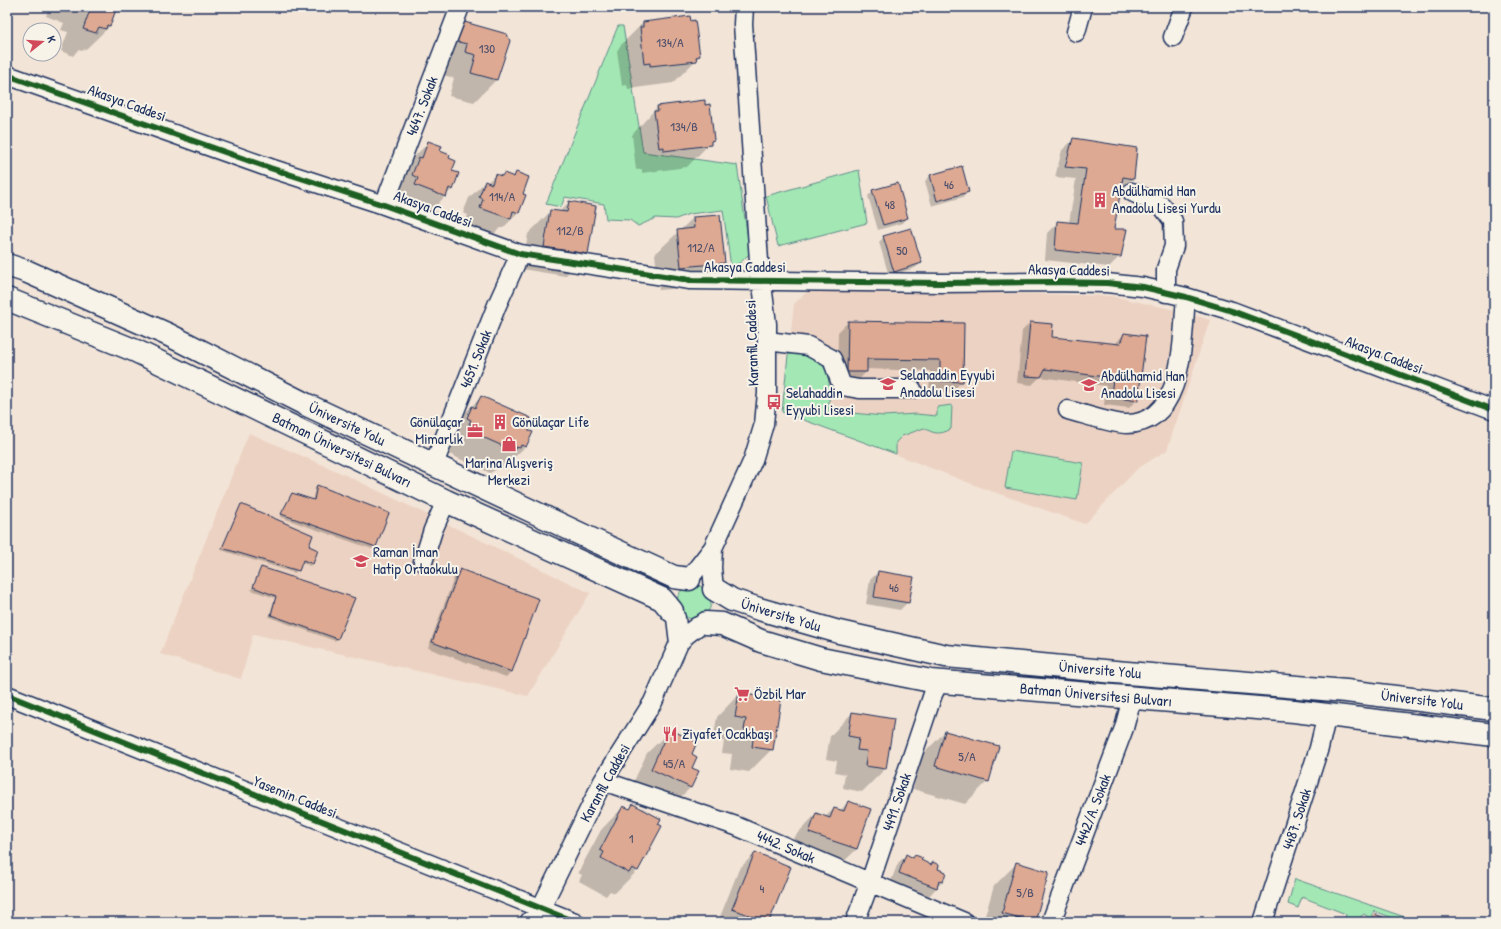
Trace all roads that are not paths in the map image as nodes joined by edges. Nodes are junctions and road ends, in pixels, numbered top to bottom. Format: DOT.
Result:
graph roads {
  1 [pos="460,7"];
  2 [pos="744,7"];
  3 [pos="1083,7"];
  4 [pos="1184,7"];
  5 [pos="1076,32"];
  6 [pos="1173,37"];
  7 [pos="7,75"];
  8 [pos="1132,192"];
  9 [pos="384,205"];
  10 [pos="520,254"];
  11 [pos="7,265"];
  12 [pos="762,281"];
  13 [pos="1166,293"];
  14 [pos="1186,297"];
  15 [pos="7,299"];
  16 [pos="767,341"];
  17 [pos="912,389"];
  18 [pos="1068,410"];
  19 [pos="1494,410"];
  20 [pos="434,464"];
  21 [pos="446,501"];
  22 [pos="713,548"];
  23 [pos="423,562"];
  24 [pos="689,578"];
  25 [pos="714,589"];
  26 [pos="674,614"];
  27 [pos="702,625"];
  28 [pos="679,643"];
  29 [pos="939,682"];
  30 [pos="7,695"];
  31 [pos="1132,698"];
  32 [pos="1494,709"];
  33 [pos="1327,714"];
  34 [pos="1494,735"];
  35 [pos="603,781"];
  36 [pos="870,882"];
  37 [pos="541,908"];
  38 [pos="530,922"];
  39 [pos="575,922"];
  40 [pos="854,922"];
  41 [pos="964,922"];
  42 [pos="1051,922"];
  43 [pos="1262,922"];
  1 -- 9 [label="street, 4647. Sokak"];
  2 -- 12 [label="street, Karanfil Caddesi"];
  3 -- 5 [label="street"];
  4 -- 6 [label="street"];
  7 -- 9 [label="street, Akasya Caddesi"];
  8 -- 13 [label="street"];
  9 -- 10 [label="street, Akasya Caddesi"];
  10 -- 12 [label="street, Akasya Caddesi"];
  10 -- 20 [label="street, 4651. Sokak"];
  11 -- 20 [label="main road, Üniversite Yolu"];
  12 -- 13 [label="street, Akasya Caddesi"];
  12 -- 16 [label="street, Karanfil Caddesi"];
  13 -- 14 [label="street, Akasya Caddesi"];
  14 -- 18 [label="street"];
  14 -- 19 [label="street, Akasya Caddesi"];
  15 -- 21 [label="main road, Batman Üniversitesi Bulvarı"];
  16 -- 17 [label="street"];
  16 -- 22 [label="street, Karanfil Caddesi"];
  20 -- 24 [label="main road, Üniversite Yolu"];
  21 -- 23 [label="street"];
  21 -- 26 [label="main road, Batman Üniversitesi Bulvarı"];
  22 -- 24 [label="street"];
  22 -- 25 [label="street"];
  24 -- 25 [label="main road"];
  24 -- 26 [label="main road"];
  25 -- 27 [label="main road"];
  25 -- 32 [label="main road, Üniversite Yolu"];
  26 -- 27 [label="main road"];
  26 -- 28 [label="street"];
  27 -- 28 [label="street"];
  27 -- 29 [label="main road, Batman Üniversitesi Bulvarı"];
  28 -- 35 [label="street, Karanfil Caddesi"];
  29 -- 31 [label="main road, Batman Üniversitesi Bulvarı"];
  29 -- 36 [label="street, 4491. Sokak"];
  30 -- 37 [label="street, Yasemin Caddesi"];
  31 -- 33 [label="main road, Batman Üniversitesi Bulvarı"];
  31 -- 42 [label="street, 4442/A. Sokak"];
  33 -- 34 [label="main road, Batman Üniversitesi Bulvarı"];
  33 -- 43 [label="street, 4487. Sokak"];
  35 -- 36 [label="street, 4442. Sokak"];
  35 -- 37 [label="street, Karanfil Caddesi"];
  36 -- 40 [label="street, 4491. Sokak"];
  36 -- 41 [label="street, 4442. Sokak"];
  37 -- 38 [label="street, Karanfil Caddesi"];
  37 -- 39 [label="street, Yasemin Caddesi"];
}
